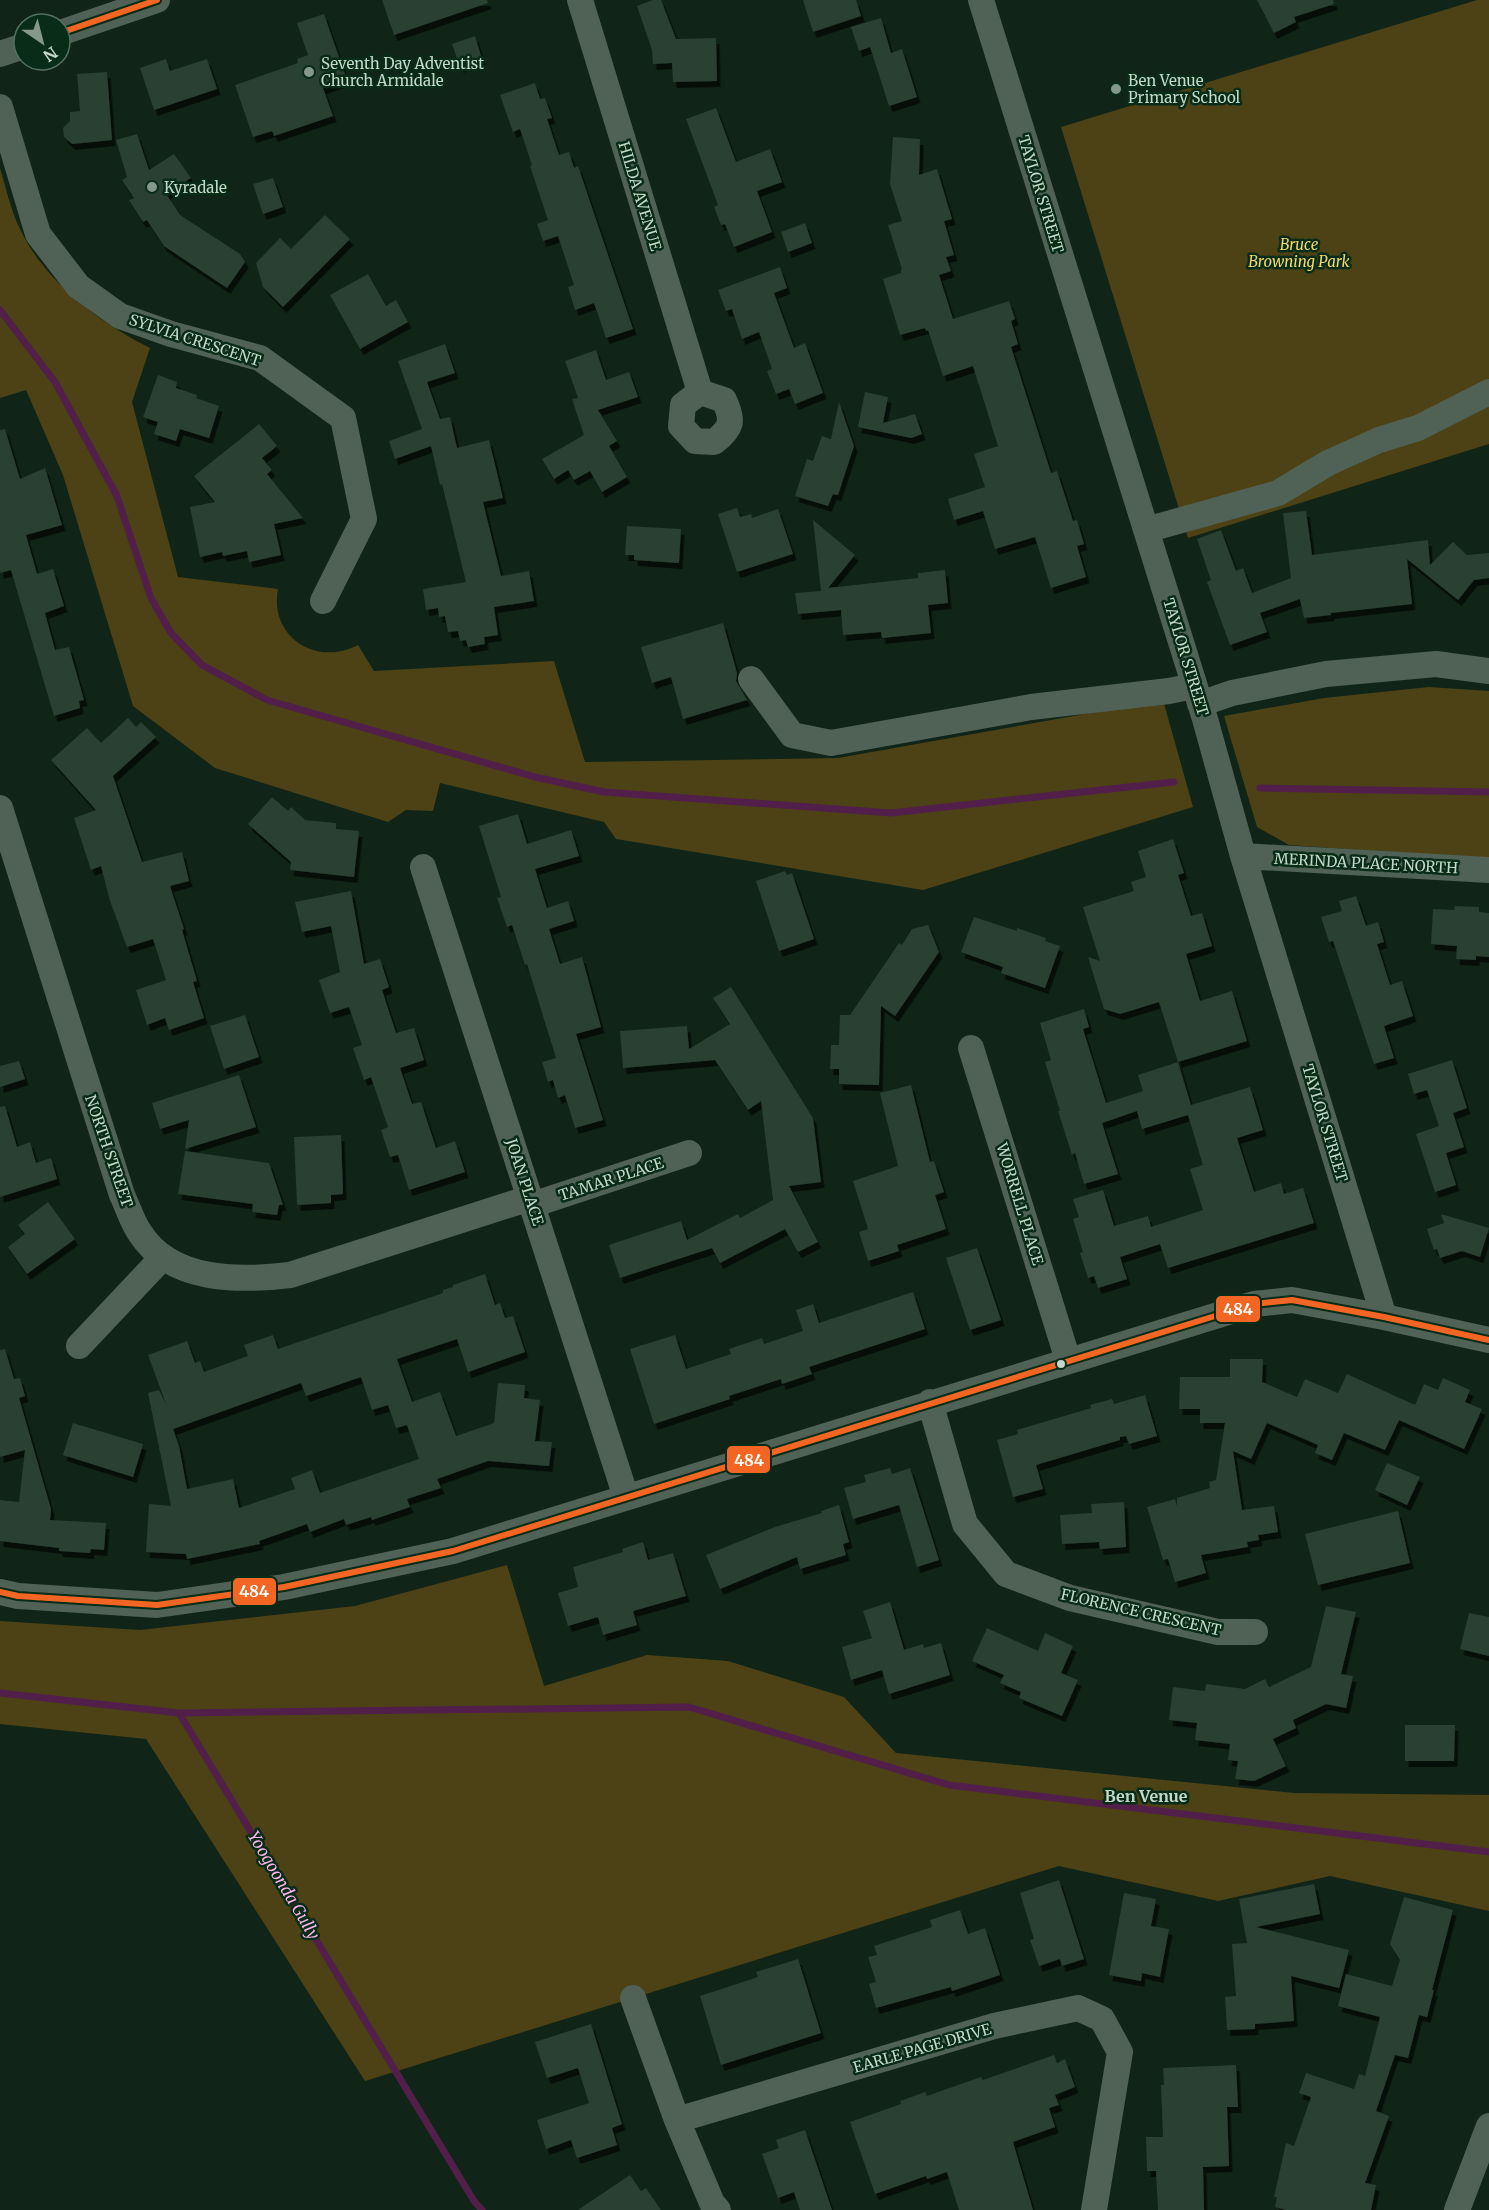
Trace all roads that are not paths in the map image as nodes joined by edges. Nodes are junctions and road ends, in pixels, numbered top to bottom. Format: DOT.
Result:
graph roads {
  1 [pos="157,0"];
  2 [pos="579,0"];
  3 [pos="981,0"];
  4 [pos="72,29"];
  5 [pos="0,107"];
  6 [pos="700,392"];
  7 [pos="1489,392"];
  8 [pos="1146,530"];
  9 [pos="323,601"];
  10 [pos="1489,671"];
  11 [pos="751,679"];
  12 [pos="1197,695"];
  13 [pos="0,808"];
  14 [pos="1243,856"];
  15 [pos="423,867"];
  16 [pos="1489,870"];
  17 [pos="971,1048"];
  18 [pos="689,1153"];
  19 [pos="531,1202"];
  20 [pos="162,1258"];
  21 [pos="1384,1317"];
  22 [pos="1489,1340"];
  23 [pos="79,1346"];
  24 [pos="1068,1360"];
  25 [pos="930,1402"];
  26 [pos="626,1497"];
  27 [pos="0,1592"];
  28 [pos="1255,1632"];
  29 [pos="633,1998"];
  30 [pos="677,2120"];
  31 [pos="1489,2126"];
  32 [pos="718,2210"];
  33 [pos="1094,2210"];
  34 [pos="1457,2210"];
  1 -- 4 [label="street"];
  2 -- 6 [label="street, HILDA AVENUE"];
  3 -- 8 [label="street, TAYLOR STREET"];
  5 -- 9 [label="street, SYLVIA CRESCENT"];
  7 -- 8 [label="street"];
  8 -- 12 [label="street, TAYLOR STREET"];
  10 -- 12 [label="street"];
  11 -- 12 [label="street"];
  12 -- 14 [label="street, TAYLOR STREET"];
  13 -- 20 [label="street, NORTH STREET"];
  14 -- 16 [label="street, MERINDA PLACE NORTH"];
  14 -- 21 [label="street, TAYLOR STREET"];
  15 -- 19 [label="street, JOAN PLACE"];
  17 -- 24 [label="street, WORRELL PLACE"];
  18 -- 19 [label="street, TAMAR PLACE"];
  19 -- 20 [label="street, NORTH STREET"];
  19 -- 26 [label="street, JOAN PLACE"];
  20 -- 23 [label="street"];
  21 -- 22 [label="street"];
  21 -- 24 [label="street"];
  24 -- 25 [label="street"];
  25 -- 26 [label="street"];
  25 -- 28 [label="street, FLORENCE CRESCENT"];
  26 -- 27 [label="street"];
  29 -- 30 [label="street"];
  30 -- 32 [label="street"];
  30 -- 33 [label="street, EARLE PAGE DRIVE"];
  31 -- 34 [label="street"];
}
